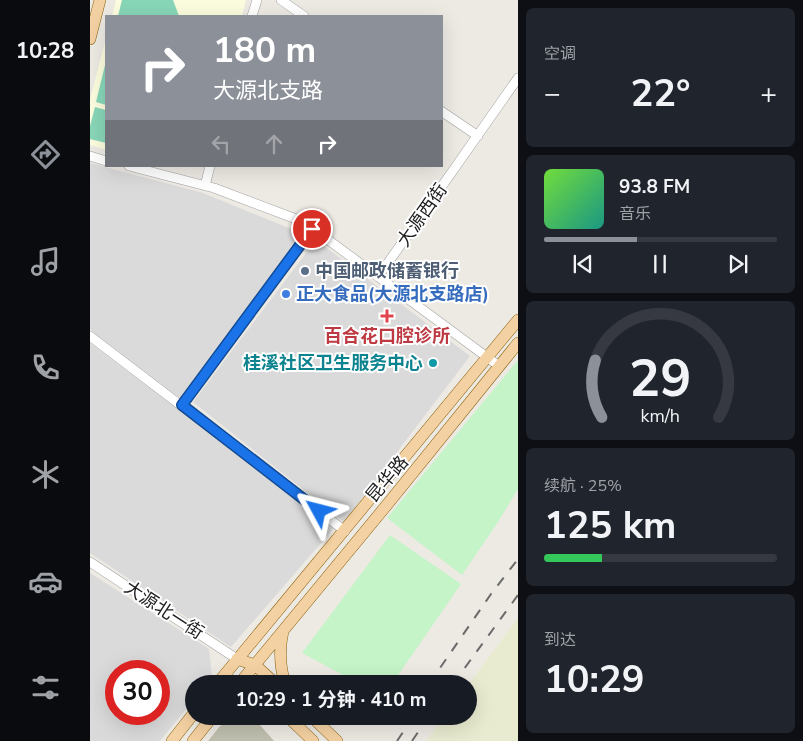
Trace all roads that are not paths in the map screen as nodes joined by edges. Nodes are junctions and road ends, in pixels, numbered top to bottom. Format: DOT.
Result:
graph roads {
  1 [pos="100,0"];
  2 [pos="257,0"];
  3 [pos="280,0"];
  4 [pos="252,15"];
  5 [pos="302,15"];
  6 [pos="90,39"];
  7 [pos="518,78"];
  8 [pos="443,112"];
  9 [pos="478,136"];
  10 [pos="90,156"];
  11 [pos="105,161"];
  12 [pos="133,167"];
  13 [pos="210,167"];
  14 [pos="205,186"];
  15 [pos="312,229"];
  16 [pos="378,277"];
  17 [pos="518,320"];
  18 [pos="90,336"];
  19 [pos="518,343"];
  20 [pos="488,357"];
  21 [pos="499,366"];
  22 [pos="182,405"];
  23 [pos="345,531"];
  24 [pos="90,562"];
  25 [pos="283,630"];
  26 [pos="237,659"];
  27 [pos="255,664"];
  28 [pos="224,675"];
  29 [pos="243,675"];
  30 [pos="249,675"];
  31 [pos="267,675"];
  32 [pos="283,675"];
  33 [pos="185,724"];
  34 [pos="206,725"];
  35 [pos="297,725"];
  36 [pos="320,725"];
  37 [pos="172,741"];
  38 [pos="193,741"];
  39 [pos="314,741"];
  40 [pos="337,741"];
  1 -- 6 [label="main road"];
  2 -- 4 [label="street"];
  3 -- 5 [label="street"];
  7 -- 9 [label="street, 大源西街"];
  8 -- 9 [label="street"];
  9 -- 16 [label="street, 大源西街"];
  10 -- 11 [label="street"];
  12 -- 14 [label="street"];
  13 -- 14 [label="street"];
  14 -- 15 [label="street"];
  15 -- 16 [label="street"];
  15 -- 22 [label="street"];
  16 -- 20 [label="street"];
  17 -- 20 [label="main road, 昆华路"];
  18 -- 22 [label="street"];
  19 -- 21 [label="main road, 昆华路"];
  20 -- 21 [label="street"];
  20 -- 23 [label="main road, 昆华路"];
  21 -- 25 [label="main road, 昆华路"];
  22 -- 23 [label="street"];
  23 -- 26 [label="main road, 昆华路"];
  24 -- 26 [label="street, 大源北一街"];
  25 -- 27 [label="main road, 昆华路"];
  25 -- 32 [label="main road"];
  26 -- 27 [label="main road"];
  26 -- 28 [label="main road, 昆华路"];
  26 -- 29 [label="main road"];
  27 -- 30 [label="main road, 昆华路"];
  27 -- 31 [label="main road"];
  33 -- 37 [label="main road"];
  34 -- 38 [label="main road"];
  35 -- 39 [label="main road"];
  36 -- 40 [label="main road"];
}
